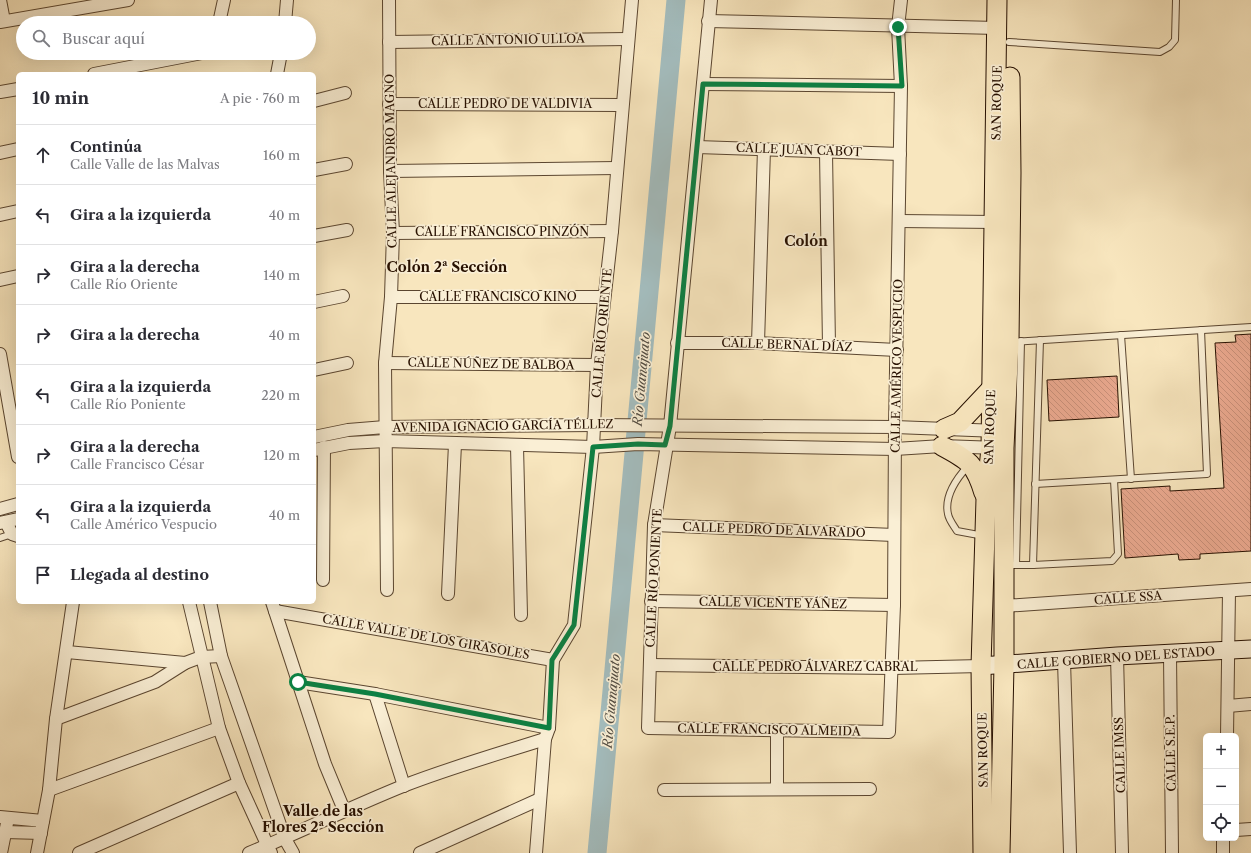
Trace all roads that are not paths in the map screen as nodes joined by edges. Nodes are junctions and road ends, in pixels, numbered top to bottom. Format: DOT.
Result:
graph roads {
  1 [pos="0,0"];
  2 [pos="128,0"];
  3 [pos="224,0"];
  4 [pos="287,0"];
  5 [pos="389,0"];
  6 [pos="632,0"];
  7 [pos="711,0"];
  8 [pos="901,0"];
  9 [pos="997,0"];
  10 [pos="1010,0"];
  11 [pos="1176,0"];
  12 [pos="65,5"];
  13 [pos="22,16"];
  14 [pos="221,16"];
  15 [pos="286,16"];
  16 [pos="16,17"];
  17 [pos="2,21"];
  18 [pos="708,21"];
  19 [pos="898,27"];
  20 [pos="997,28"];
  21 [pos="628,39"];
  22 [pos="389,42"];
  23 [pos="1010,42"];
  24 [pos="166,60"];
  25 [pos="280,60"];
  26 [pos="104,72"];
  27 [pos="277,72"];
  28 [pos="703,84"];
  29 [pos="902,86"];
  30 [pos="16,89"];
  31 [pos="0,92"];
  32 [pos="345,93"];
  33 [pos="316,100"];
  34 [pos="389,104"];
  35 [pos="622,105"];
  36 [pos="698,147"];
  37 [pos="16,149"];
  38 [pos="764,149"];
  39 [pos="826,152"];
  40 [pos="0,153"];
  41 [pos="900,154"];
  42 [pos="346,164"];
  43 [pos="616,168"];
  44 [pos="316,170"];
  45 [pos="390,171"];
  46 [pos="16,211"];
  47 [pos="0,215"];
  48 [pos="899,221"];
  49 [pos="995,222"];
  50 [pos="347,230"];
  51 [pos="612,231"];
  52 [pos="393,233"];
  53 [pos="316,236"];
  54 [pos="16,276"];
  55 [pos="0,280"];
  56 [pos="343,296"];
  57 [pos="391,297"];
  58 [pos="604,297"];
  59 [pos="316,302"];
  60 [pos="1251,327"];
  61 [pos="1201,330"];
  62 [pos="1121,335"];
  63 [pos="1040,340"];
  64 [pos="677,343"];
  65 [pos="758,343"];
  66 [pos="829,346"];
  67 [pos="1017,347"];
  68 [pos="897,350"];
  69 [pos="0,354"];
  70 [pos="347,363"];
  71 [pos="385,363"];
  72 [pos="597,365"];
  73 [pos="316,370"];
  74 [pos="992,388"];
  75 [pos="599,425"];
  76 [pos="667,426"];
  77 [pos="385,427"];
  78 [pos="895,427"];
  79 [pos="999,435"];
  80 [pos="316,437"];
  81 [pos="943,437"];
  82 [pos="385,441"];
  83 [pos="455,444"];
  84 [pos="664,445"];
  85 [pos="16,446"];
  86 [pos="517,446"];
  87 [pos="598,447"];
  88 [pos="319,449"];
  89 [pos="895,449"];
  90 [pos="970,463"];
  91 [pos="1131,479"];
  92 [pos="1114,480"];
  93 [pos="1036,484"];
  94 [pos="1018,492"];
  95 [pos="986,499"];
  96 [pos="16,505"];
  97 [pos="0,509"];
  98 [pos="16,520"];
  99 [pos="3,523"];
  100 [pos="654,525"];
  101 [pos="15,535"];
  102 [pos="894,535"];
  103 [pos="985,536"];
  104 [pos="0,538"];
  105 [pos="1010,565"];
  106 [pos="1033,565"];
  107 [pos="323,580"];
  108 [pos="1251,589"];
  109 [pos="387,590"];
  110 [pos="1229,591"];
  111 [pos="448,594"];
  112 [pos="651,601"];
  113 [pos="73,604"];
  114 [pos="189,604"];
  115 [pos="210,604"];
  116 [pos="894,605"];
  117 [pos="274,606"];
  118 [pos="1004,606"];
  119 [pos="521,615"];
  120 [pos="1251,649"];
  121 [pos="1229,651"];
  122 [pos="67,652"];
  123 [pos="1170,654"];
  124 [pos="221,656"];
  125 [pos="1117,656"];
  126 [pos="201,657"];
  127 [pos="552,660"];
  128 [pos="1064,661"];
  129 [pos="185,663"];
  130 [pos="650,665"];
  131 [pos="1004,665"];
  132 [pos="981,666"];
  133 [pos="893,668"];
  134 [pos="298,682"];
  135 [pos="375,694"];
  136 [pos="1251,704"];
  137 [pos="1228,706"];
  138 [pos="56,719"];
  139 [pos="219,728"];
  140 [pos="648,728"];
  141 [pos="777,731"];
  142 [pos="889,732"];
  143 [pos="547,733"];
  144 [pos="1227,733"];
  145 [pos="239,783"];
  146 [pos="404,786"];
  147 [pos="777,789"];
  148 [pos="870,789"];
  149 [pos="49,790"];
  150 [pos="664,790"];
  151 [pos="540,798"];
  152 [pos="344,810"];
  153 [pos="4,817"];
  154 [pos="42,827"];
  155 [pos="1251,829"];
  156 [pos="1239,830"];
  157 [pos="5,832"];
  158 [pos="285,839"];
  159 [pos="1223,841"];
  160 [pos="269,849"];
  161 [pos="0,853"];
  162 [pos="37,853"];
  163 [pos="79,853"];
  164 [pos="248,853"];
  165 [pos="292,853"];
  166 [pos="420,853"];
  167 [pos="536,853"];
  168 [pos="984,853"];
  169 [pos="1000,853"];
  170 [pos="1070,853"];
  171 [pos="1122,853"];
  172 [pos="1172,853"];
  173 [pos="1223,853"];
  1 -- 17 [label="street"];
  2 -- 12 [label="street"];
  3 -- 14 [label="street"];
  4 -- 15 [label="street"];
  5 -- 22 [label="street, CALLE ALEJANDRO MAGNO"];
  6 -- 21 [label="street, CALLE RÍO ORIENTE"];
  7 -- 18 [label="street, CALLE RÍO PONIENTE"];
  8 -- 19 [label="street, CALLE AMÉRICO VESPUCIO"];
  9 -- 20 [label="main road, SAN ROQUE"];
  10 -- 23 [label="main road, SAN ROQUE"];
  11 -- 23 [label="lane"];
  12 -- 13 [label="street"];
  16 -- 17 [label="street"];
  18 -- 19 [label="street"];
  18 -- 28 [label="street, CALLE RÍO PONIENTE"];
  19 -- 20 [label="street"];
  19 -- 29 [label="street, CALLE AMÉRICO VESPUCIO"];
  20 -- 49 [label="main road, SAN ROQUE"];
  21 -- 22 [label="street, CALLE ANTONIO ULLOA"];
  21 -- 35 [label="street, CALLE RÍO ORIENTE"];
  22 -- 34 [label="street, CALLE ALEJANDRO MAGNO"];
  23 -- 67 [label="main road, SAN ROQUE"];
  24 -- 26 [label="street"];
  25 -- 27 [label="street"];
  28 -- 29 [label="street"];
  28 -- 36 [label="street, CALLE RÍO PONIENTE"];
  29 -- 41 [label="street, CALLE AMÉRICO VESPUCIO"];
  30 -- 31 [label="street"];
  32 -- 33 [label="street"];
  34 -- 35 [label="street, CALLE PEDRO DE VALDIVIA"];
  34 -- 45 [label="street, CALLE ALEJANDRO MAGNO"];
  35 -- 43 [label="street, CALLE RÍO ORIENTE"];
  36 -- 38 [label="street, CALLE JUAN CABOT"];
  36 -- 64 [label="street, CALLE RÍO PONIENTE"];
  37 -- 40 [label="street"];
  38 -- 39 [label="street, CALLE JUAN CABOT"];
  38 -- 65 [label="street"];
  39 -- 41 [label="street, CALLE JUAN CABOT"];
  39 -- 66 [label="street"];
  41 -- 48 [label="street, CALLE AMÉRICO VESPUCIO"];
  42 -- 44 [label="street"];
  43 -- 45 [label="street"];
  43 -- 51 [label="street, CALLE RÍO ORIENTE"];
  45 -- 52 [label="street, CALLE ALEJANDRO MAGNO"];
  46 -- 47 [label="street"];
  48 -- 49 [label="street"];
  48 -- 68 [label="street, CALLE AMÉRICO VESPUCIO"];
  49 -- 74 [label="main road, SAN ROQUE"];
  50 -- 53 [label="street"];
  51 -- 52 [label="street, CALLE FRANCISCO PINZÓN"];
  51 -- 58 [label="street, CALLE RÍO ORIENTE"];
  52 -- 57 [label="street, CALLE ALEJANDRO MAGNO"];
  54 -- 55 [label="street"];
  56 -- 59 [label="street"];
  57 -- 58 [label="street, CALLE FRANCISCO KINO"];
  57 -- 71 [label="street, CALLE ALEJANDRO MAGNO"];
  58 -- 72 [label="street, CALLE RÍO ORIENTE"];
  60 -- 61 [label="lane"];
  61 -- 62 [label="lane"];
  61 -- 91 [label="lane"];
  62 -- 63 [label="lane"];
  62 -- 91 [label="lane"];
  63 -- 67 [label="lane"];
  63 -- 93 [label="lane"];
  64 -- 65 [label="street, CALLE BERNAL DÍAZ"];
  64 -- 76 [label="street, CALLE RÍO PONIENTE"];
  65 -- 66 [label="street, CALLE BERNAL DÍAZ"];
  66 -- 68 [label="street, CALLE BERNAL DÍAZ"];
  67 -- 79 [label="main road, SAN ROQUE"];
  67 -- 94 [label="lane"];
  68 -- 78 [label="street, CALLE AMÉRICO VESPUCIO"];
  69 -- 85 [label="street"];
  70 -- 73 [label="street"];
  71 -- 72 [label="street, CALLE NÚÑEZ DE BALBOA"];
  71 -- 77 [label="street, CALLE ALEJANDRO MAGNO"];
  72 -- 75 [label="street, CALLE RÍO ORIENTE"];
  74 -- 79 [label="main road, SAN ROQUE"];
  74 -- 81 [label="main road"];
  75 -- 76 [label="street, AVENIDA IGNACIO GARCÍA TÉLLEZ"];
  75 -- 77 [label="street, AVENIDA IGNACIO GARCÍA TÉLLEZ"];
  75 -- 87 [label="street, CALLE RÍO ORIENTE"];
  76 -- 78 [label="street, AVENIDA IGNACIO GARCÍA TÉLLEZ"];
  76 -- 84 [label="street, CALLE RÍO PONIENTE"];
  77 -- 80 [label="street, AVENIDA IGNACIO GARCÍA TÉLLEZ"];
  77 -- 82 [label="street, CALLE ALEJANDRO MAGNO"];
  78 -- 81 [label="street, AVENIDA IGNACIO GARCÍA TÉLLEZ"];
  78 -- 89 [label="street, CALLE AMÉRICO VESPUCIO"];
  79 -- 81 [label="street, AVENIDA IGNACIO GARCÍA TÉLLEZ"];
  79 -- 81 [label="street, AVENIDA IGNACIO GARCÍA TÉLLEZ"];
  79 -- 94 [label="main road"];
  79 -- 95 [label="main road, SAN ROQUE"];
  79 -- 105 [label="main road, SAN ROQUE"];
  81 -- 89 [label="street, AVENIDA IGNACIO GARCÍA TÉLLEZ"];
  81 -- 90 [label="main road"];
  82 -- 83 [label="street, AVENIDA IGNACIO GARCÍA TÉLLEZ"];
  82 -- 88 [label="street, AVENIDA IGNACIO GARCÍA TÉLLEZ"];
  82 -- 109 [label="street, CALLE ALEJANDRO MAGNO"];
  83 -- 86 [label="street, AVENIDA IGNACIO GARCÍA TÉLLEZ"];
  83 -- 111 [label="street"];
  84 -- 87 [label="street, AVENIDA IGNACIO GARCÍA TÉLLEZ"];
  84 -- 89 [label="street, AVENIDA IGNACIO GARCÍA TÉLLEZ"];
  84 -- 100 [label="street, CALLE RÍO PONIENTE"];
  86 -- 87 [label="street, AVENIDA IGNACIO GARCÍA TÉLLEZ"];
  86 -- 119 [label="street"];
  87 -- 127 [label="street, CALLE RÍO ORIENTE"];
  88 -- 107 [label="street"];
  89 -- 102 [label="street, CALLE AMÉRICO VESPUCIO"];
  90 -- 95 [label="main road"];
  90 -- 103 [label="lane"];
  91 -- 92 [label="lane"];
  92 -- 93 [label="lane"];
  92 -- 106 [label="lane"];
  93 -- 106 [label="lane"];
  94 -- 105 [label="lane"];
  95 -- 103 [label="main road, SAN ROQUE"];
  96 -- 97 [label="street"];
  98 -- 99 [label="street"];
  99 -- 101 [label="street"];
  100 -- 102 [label="street, CALLE PEDRO DE ALVARADO"];
  100 -- 112 [label="street, CALLE RÍO PONIENTE"];
  101 -- 104 [label="lane"];
  102 -- 116 [label="street, CALLE AMÉRICO VESPUCIO"];
  103 -- 132 [label="main road, SAN ROQUE"];
  105 -- 106 [label="lane"];
  105 -- 118 [label="main road, SAN ROQUE"];
  108 -- 110 [label="street, CALLE SSA"];
  110 -- 118 [label="street, CALLE SSA"];
  110 -- 121 [label="street"];
  112 -- 116 [label="street, CALLE VICENTE YÁÑEZ"];
  112 -- 130 [label="street, CALLE RÍO PONIENTE"];
  113 -- 122 [label="street"];
  114 -- 126 [label="street"];
  115 -- 124 [label="street"];
  116 -- 133 [label="street, CALLE AMÉRICO VESPUCIO"];
  117 -- 127 [label="street, CALLE VALLE DE LOS GIRASOLES"];
  117 -- 134 [label="street"];
  118 -- 131 [label="main road, SAN ROQUE"];
  120 -- 121 [label="street, CALLE GOBIERNO DEL ESTADO"];
  121 -- 123 [label="street, CALLE GOBIERNO DEL ESTADO"];
  121 -- 137 [label="street"];
  122 -- 129 [label="street"];
  122 -- 138 [label="street"];
  123 -- 125 [label="street, CALLE GOBIERNO DEL ESTADO"];
  123 -- 172 [label="street, CALLE S.E.P."];
  124 -- 126 [label="street"];
  124 -- 158 [label="street"];
  125 -- 128 [label="street, CALLE GOBIERNO DEL ESTADO"];
  125 -- 171 [label="street, CALLE IMSS"];
  126 -- 129 [label="street"];
  126 -- 139 [label="street"];
  127 -- 143 [label="street"];
  128 -- 131 [label="street, CALLE GOBIERNO DEL ESTADO"];
  128 -- 170 [label="street"];
  129 -- 138 [label="street"];
  130 -- 133 [label="street, CALLE PEDRO ÁLVAREZ CABRAL"];
  130 -- 140 [label="street, CALLE RÍO PONIENTE"];
  131 -- 132 [label="street, CALLE GOBIERNO DEL ESTADO"];
  131 -- 169 [label="main road, SAN ROQUE"];
  132 -- 133 [label="street, CALLE PEDRO ÁLVAREZ CABRAL"];
  132 -- 168 [label="main road, SAN ROQUE"];
  133 -- 142 [label="street, CALLE AMÉRICO VESPUCIO"];
  134 -- 135 [label="street"];
  134 -- 152 [label="street"];
  135 -- 143 [label="street"];
  135 -- 146 [label="street"];
  136 -- 137 [label="street"];
  137 -- 144 [label="street"];
  138 -- 149 [label="street"];
  139 -- 145 [label="street"];
  139 -- 149 [label="street"];
  140 -- 141 [label="street, CALLE FRANCISCO ALMEIDA"];
  141 -- 142 [label="street, CALLE FRANCISCO ALMEIDA"];
  141 -- 147 [label="street"];
  143 -- 146 [label="street"];
  143 -- 151 [label="street"];
  145 -- 160 [label="street"];
  145 -- 163 [label="street"];
  146 -- 152 [label="street"];
  147 -- 148 [label="street"];
  147 -- 150 [label="street"];
  149 -- 154 [label="street"];
  151 -- 166 [label="street"];
  151 -- 167 [label="street"];
  152 -- 158 [label="street"];
  153 -- 154 [label="street"];
  153 -- 157 [label="street"];
  154 -- 157 [label="street"];
  154 -- 162 [label="street"];
  155 -- 156 [label="street"];
  157 -- 161 [label="street"];
  158 -- 160 [label="street"];
  158 -- 165 [label="street"];
  159 -- 173 [label="street"];
  160 -- 164 [label="street"];
}
